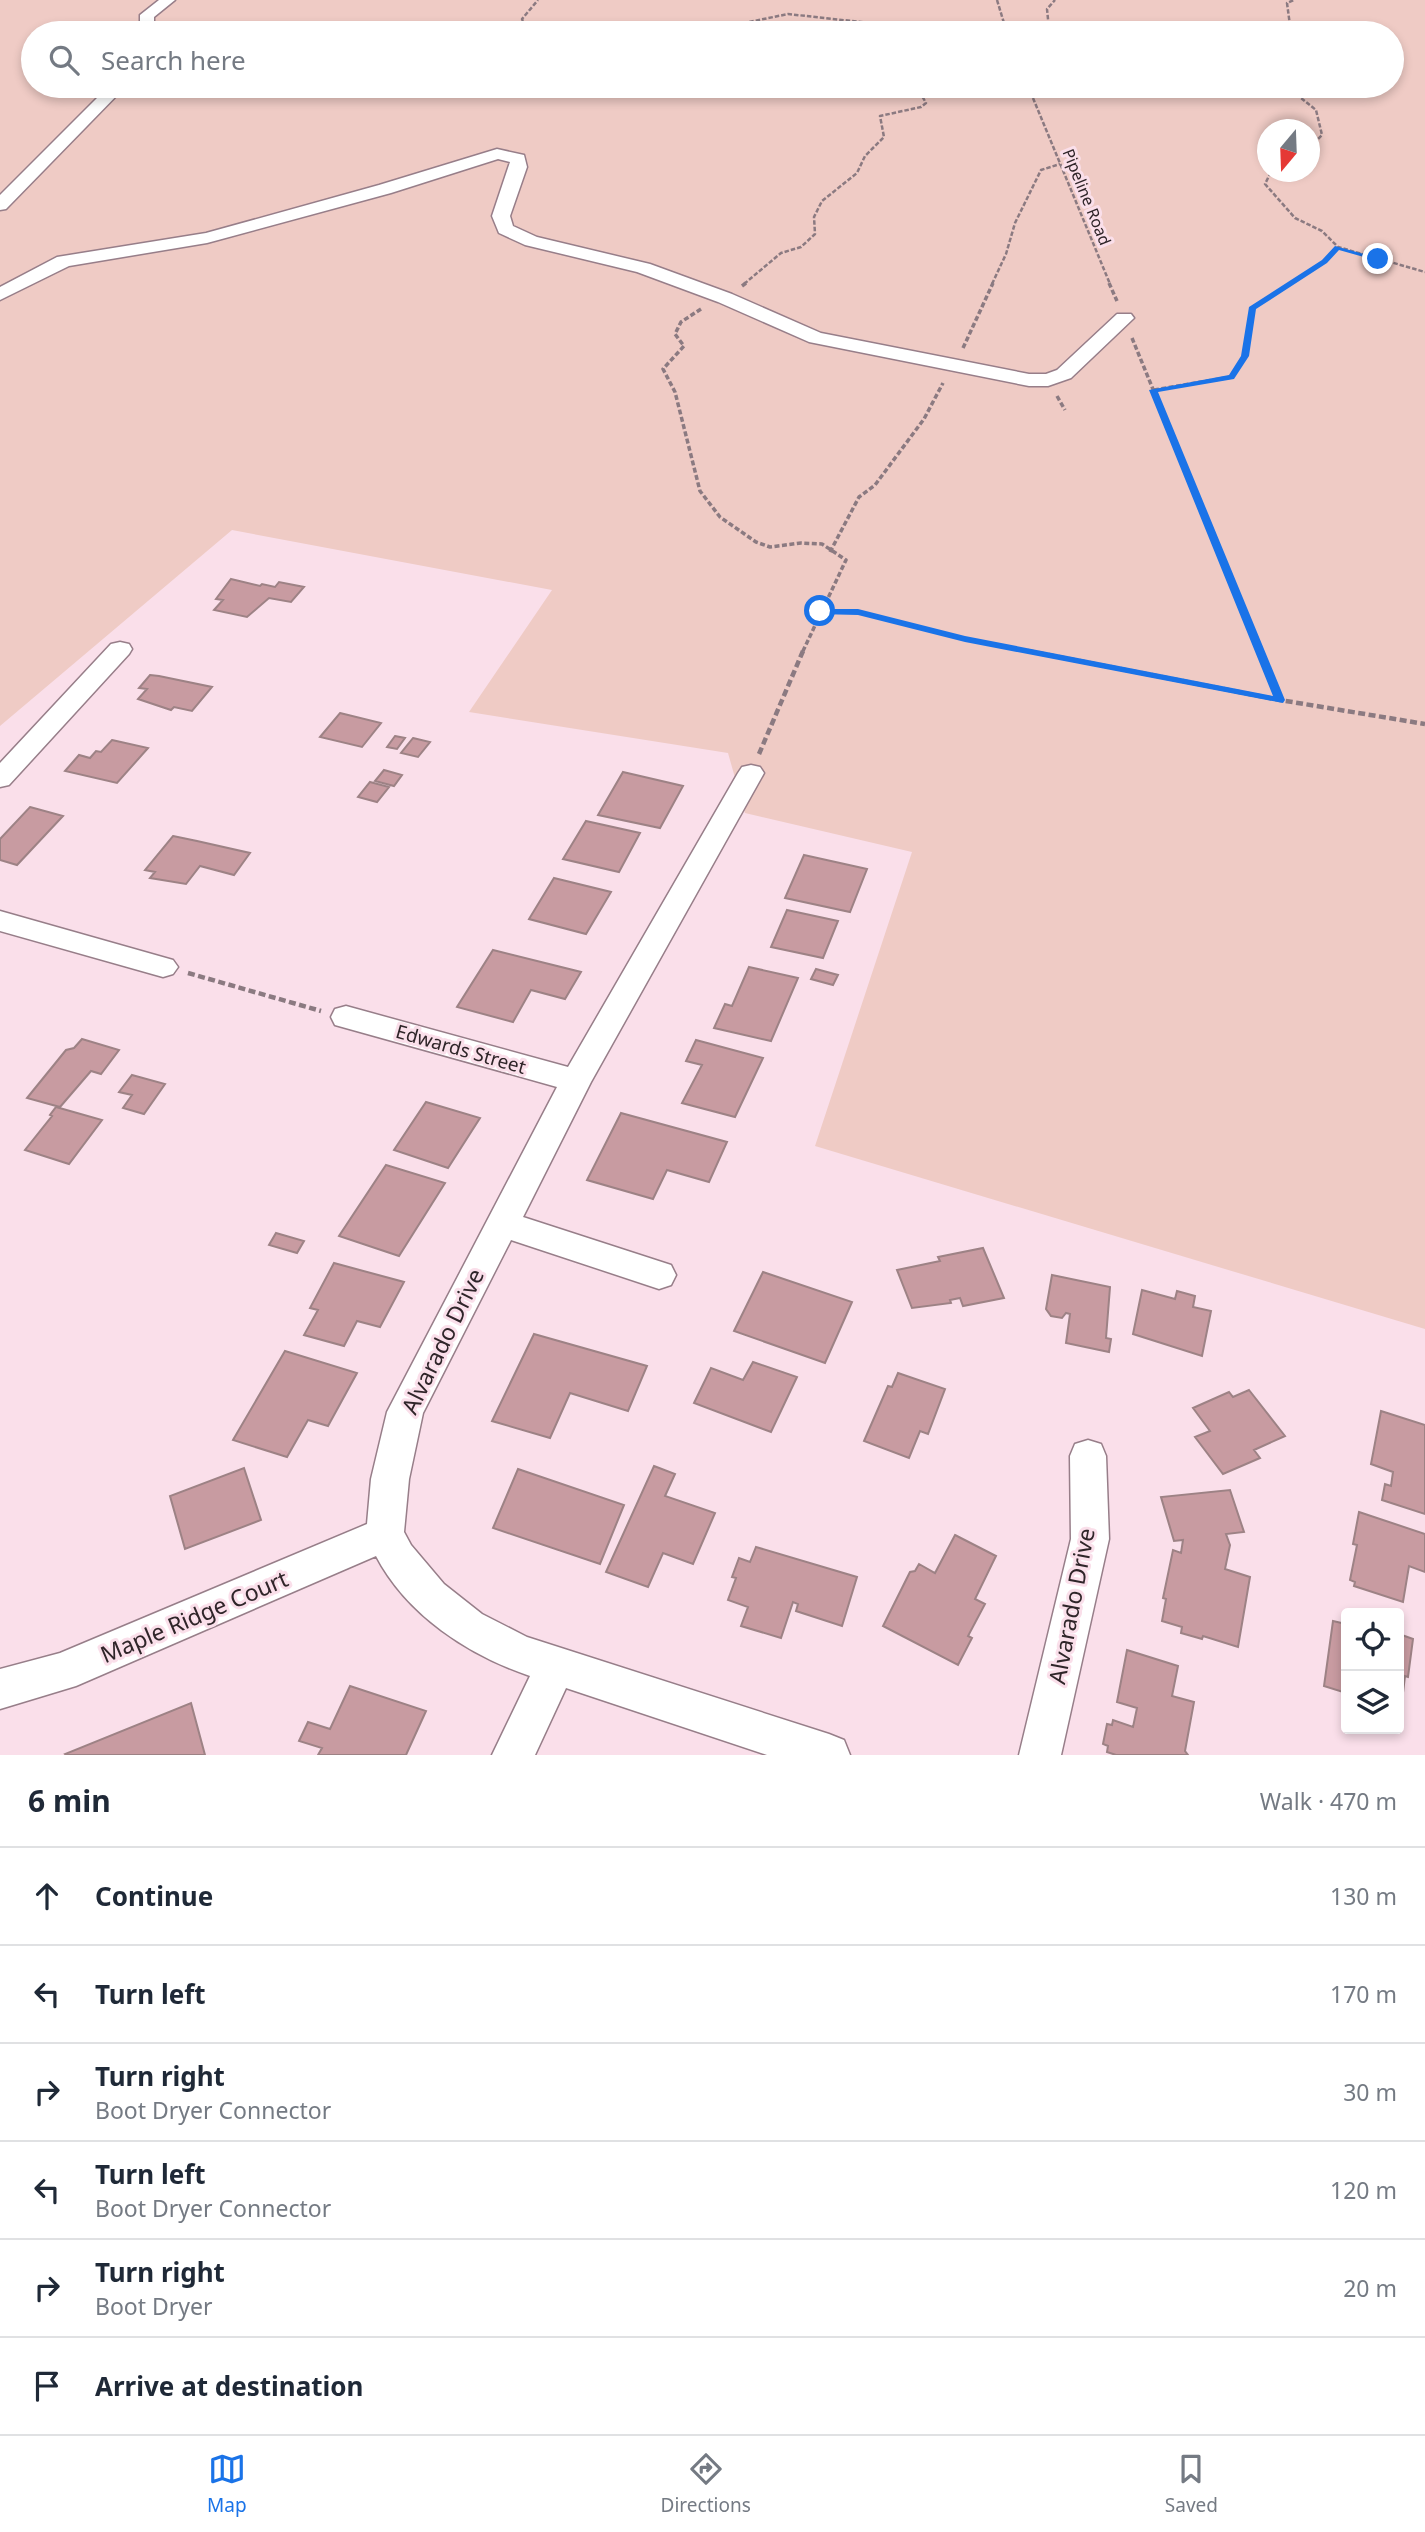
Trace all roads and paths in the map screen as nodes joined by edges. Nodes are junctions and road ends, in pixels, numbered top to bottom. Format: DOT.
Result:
graph roads {
  1 [pos="169,0"];
  2 [pos="538,0"];
  3 [pos="997,0"];
  4 [pos="1055,0"];
  5 [pos="1294,0"];
  6 [pos="147,21"];
  7 [pos="523,21"];
  8 [pos="754,21"];
  9 [pos="839,21"];
  10 [pos="1003,21"];
  11 [pos="1048,21"];
  12 [pos="1288,21"];
  13 [pos="106,98"];
  14 [pos="1033,98"];
  15 [pos="1301,98"];
  16 [pos="1318,119"];
  17 [pos="1266,182"];
  18 [pos="0,205"];
  19 [pos="1338,247"];
  20 [pos="1425,272"];
  21 [pos="0,294"];
  22 [pos="1124,318"];
  23 [pos="1153,390"];
  24 [pos="831,552"];
  25 [pos="820,611"];
  26 [pos="120,649"];
  27 [pos="1280,700"];
  28 [pos="1425,724"];
  29 [pos="751,772"];
  30 [pos="0,779"];
  31 [pos="0,921"];
  32 [pos="163,967"];
  33 [pos="346,1017"];
  34 [pos="576,1082"];
  35 [pos="501,1223"];
  36 [pos="659,1276"];
  37 [pos="1088,1456"];
  38 [pos="385,1534"];
  39 [pos="557,1664"];
  40 [pos="0,1689"];
  41 [pos="513,1755"];
  42 [pos="829,1755"];
  43 [pos="1040,1755"];
  1 -- 6 [label="street"];
  2 -- 7 [label="path"];
  3 -- 10 [label="path"];
  4 -- 11 [label="path"];
  5 -- 12 [label="path"];
  8 -- 9 [label="path"];
  13 -- 18 [label="street"];
  14 -- 22 [label="path, Pipeline Road"];
  15 -- 16 [label="path"];
  17 -- 19 [label="path"];
  19 -- 20 [label="path"];
  19 -- 23 [label="path"];
  21 -- 22 [label="street"];
  22 -- 23 [label="path, Pipeline Road"];
  23 -- 27 [label="path, Pipeline Road"];
  24 -- 25 [label="path"];
  25 -- 27 [label="path"];
  25 -- 29 [label="path"];
  26 -- 30 [label="street"];
  27 -- 28 [label="path"];
  29 -- 34 [label="street, Alvarado Drive"];
  31 -- 32 [label="street"];
  32 -- 33 [label="path"];
  33 -- 34 [label="street, Edwards Street"];
  34 -- 35 [label="street, Alvarado Drive"];
  35 -- 36 [label="street"];
  35 -- 38 [label="street, Alvarado Drive"];
  37 -- 43 [label="street, Alvarado Drive"];
  38 -- 39 [label="street"];
  38 -- 40 [label="street, Maple Ridge Court"];
  39 -- 41 [label="street"];
  39 -- 42 [label="street"];
}
